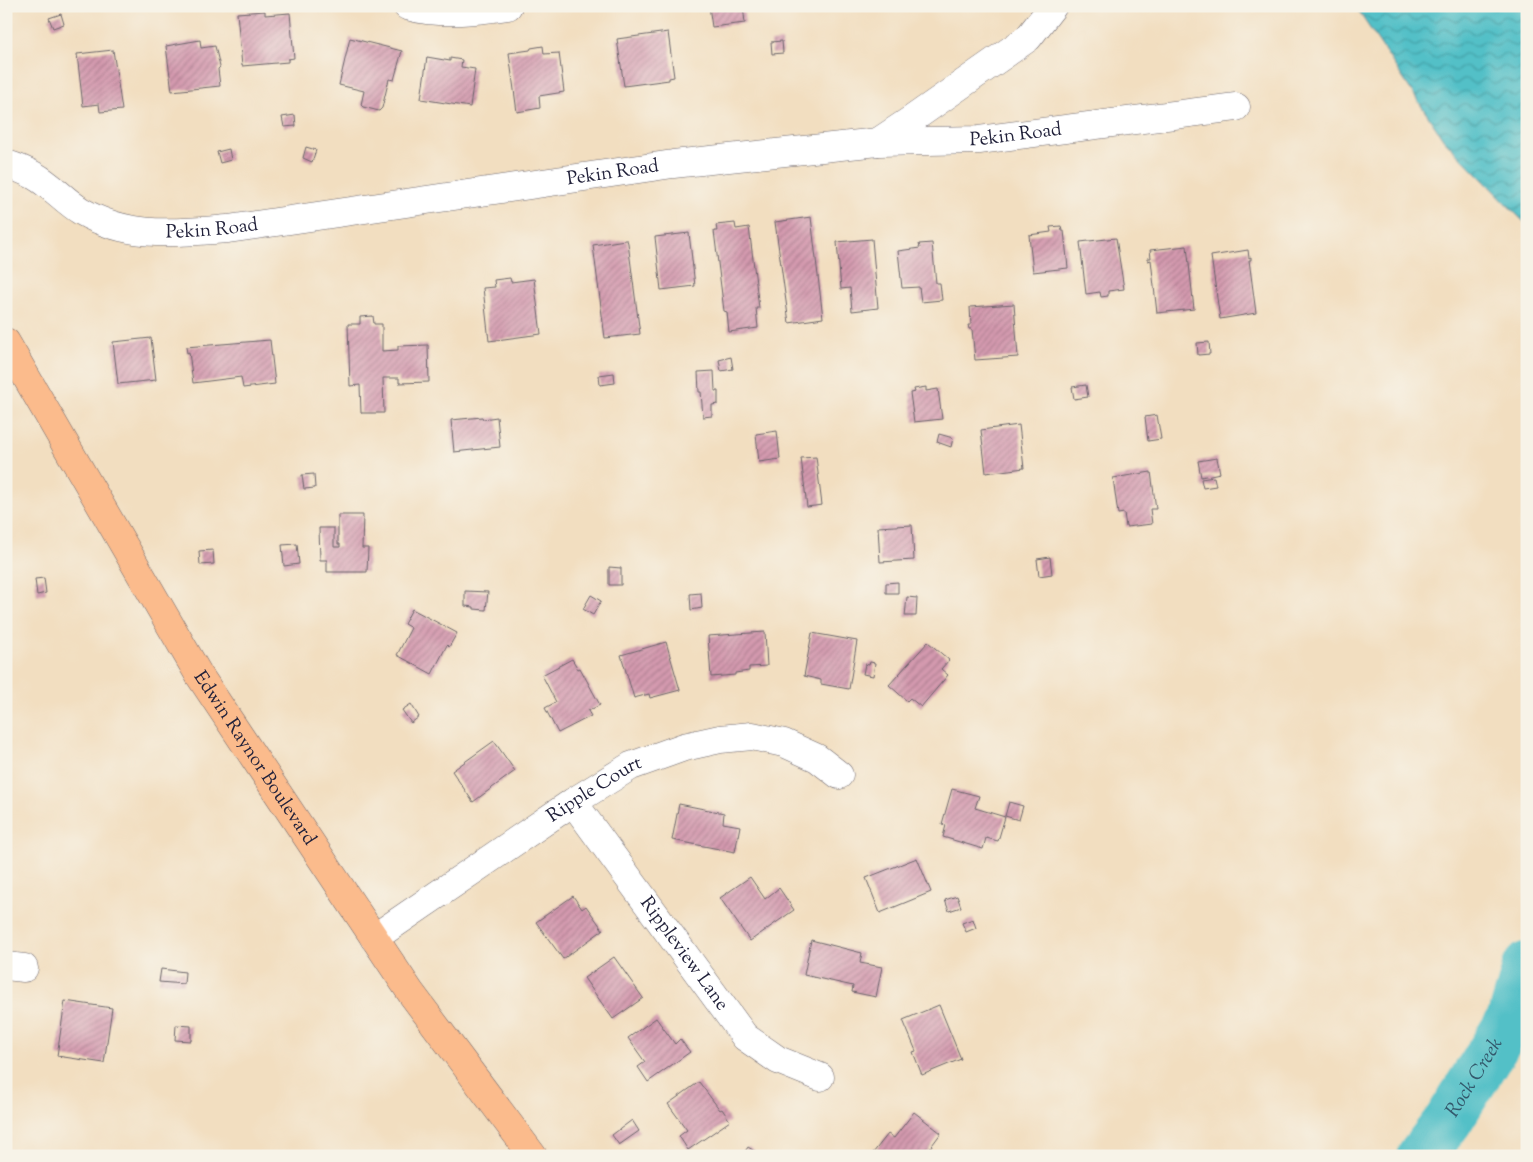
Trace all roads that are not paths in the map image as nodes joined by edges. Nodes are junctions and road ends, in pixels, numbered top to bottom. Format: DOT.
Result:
graph roads {
  1 [pos="407,6"];
  2 [pos="508,6"];
  3 [pos="1053,6"];
  4 [pos="1236,107"];
  5 [pos="878,142"];
  6 [pos="6,164"];
  7 [pos="6,342"];
  8 [pos="839,775"];
  9 [pos="573,802"];
  10 [pos="374,938"];
  11 [pos="820,1077"];
  12 [pos="534,1156"];
  1 -- 2 [label="street"];
  3 -- 5 [label="street"];
  4 -- 5 [label="street, Pekin Road"];
  5 -- 6 [label="street, Pekin Road"];
  7 -- 10 [label="main road, Edwin Raynor Boulevard"];
  8 -- 9 [label="street, Ripple Court"];
  9 -- 10 [label="street, Ripple Court"];
  9 -- 11 [label="street, Rippleview Lane"];
  10 -- 12 [label="main road, Edwin Raynor Boulevard"];
}
